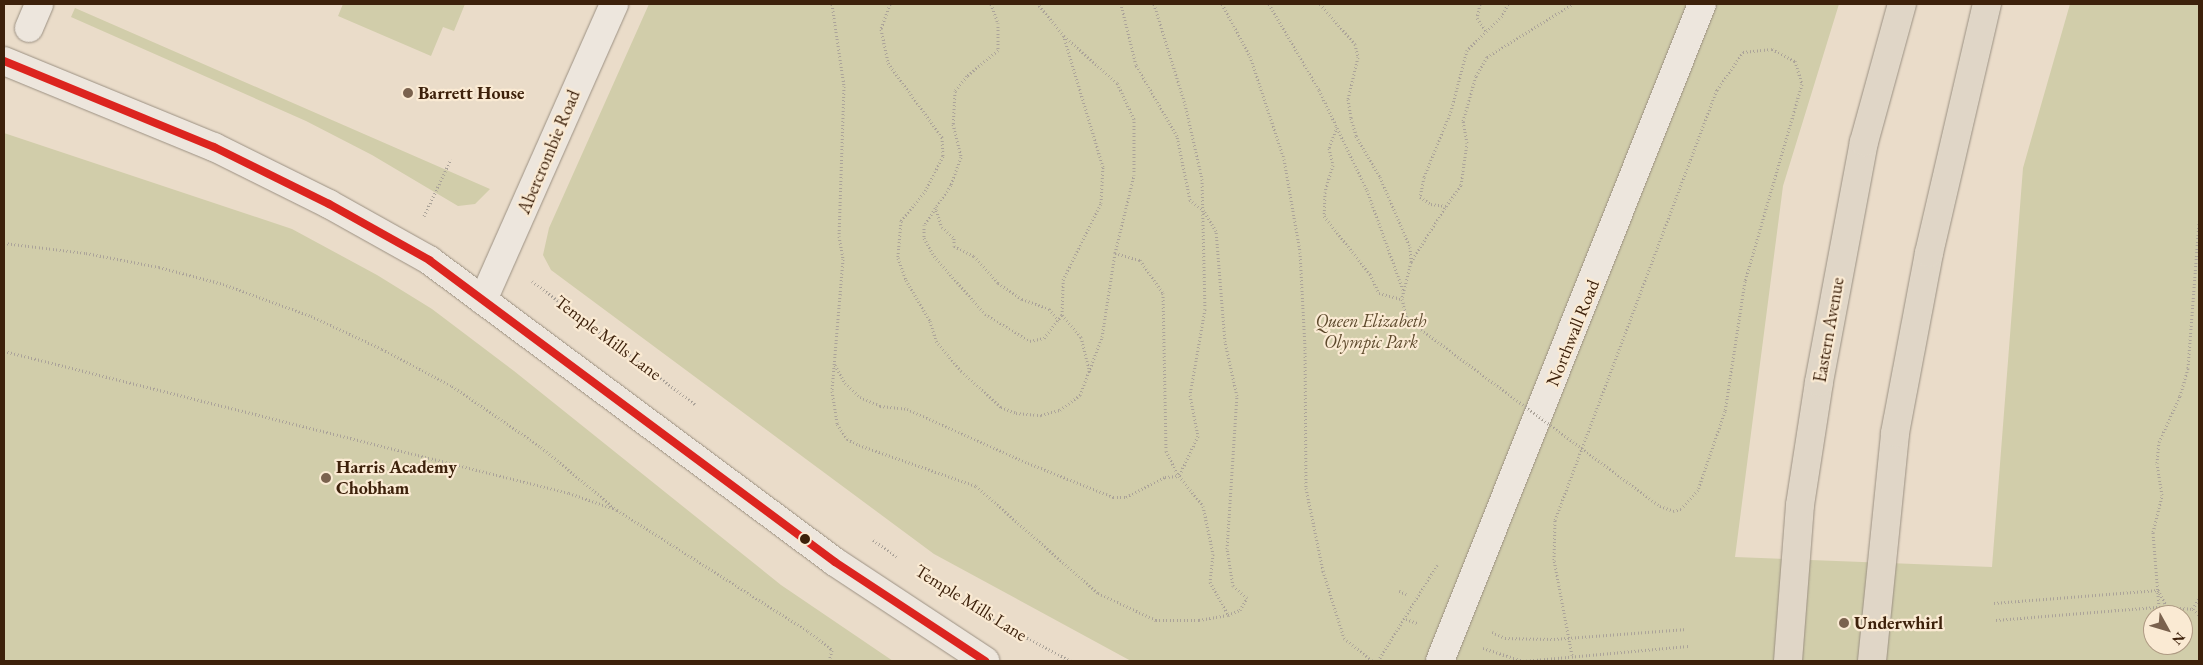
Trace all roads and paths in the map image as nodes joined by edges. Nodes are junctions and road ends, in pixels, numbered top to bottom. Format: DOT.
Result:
graph roads {
  1 [pos="614,4"];
  2 [pos="832,4"];
  3 [pos="890,4"];
  4 [pos="991,4"];
  5 [pos="1038,4"];
  6 [pos="1121,4"];
  7 [pos="1154,4"];
  8 [pos="1222,4"];
  9 [pos="1269,4"];
  10 [pos="1320,4"];
  11 [pos="1480,4"];
  12 [pos="1508,4"];
  13 [pos="1572,4"];
  14 [pos="1702,4"];
  15 [pos="1902,4"];
  16 [pos="1987,4"];
  17 [pos="1486,31"];
  18 [pos="1064,36"];
  19 [pos="4,61"];
  20 [pos="1337,127"];
  21 [pos="451,159"];
  22 [pos="1446,206"];
  23 [pos="935,207"];
  24 [pos="1204,211"];
  25 [pos="424,217"];
  26 [pos="2199,221"];
  27 [pos="4,243"];
  28 [pos="1115,253"];
  29 [pos="1411,262"];
  30 [pos="526,277"];
  31 [pos="1403,290"];
  32 [pos="1402,299"];
  33 [pos="483,300"];
  34 [pos="1062,315"];
  35 [pos="1059,321"];
  36 [pos="4,351"];
  37 [pos="835,364"];
  38 [pos="1090,374"];
  39 [pos="696,405"];
  40 [pos="1179,476"];
  41 [pos="617,510"];
  42 [pos="874,540"];
  43 [pos="905,562"];
  44 [pos="2158,590"];
  45 [pos="1399,591"];
  46 [pos="1406,594"];
  47 [pos="2199,597"];
  48 [pos="1994,603"];
  49 [pos="2159,605"];
  50 [pos="2167,605"];
  51 [pos="2143,607"];
  52 [pos="2193,608"];
  53 [pos="981,613"];
  54 [pos="2199,615"];
  55 [pos="1228,616"];
  56 [pos="1406,618"];
  57 [pos="1996,620"];
  58 [pos="1687,629"];
  59 [pos="1492,632"];
  60 [pos="1571,639"];
  61 [pos="1688,646"];
  62 [pos="1490,651"];
  63 [pos="1572,655"];
  64 [pos="829,661"];
  65 [pos="984,661"];
  66 [pos="1071,661"];
  67 [pos="1372,661"];
  68 [pos="1378,661"];
  69 [pos="1440,661"];
  70 [pos="1523,661"];
  71 [pos="1788,661"];
  72 [pos="1872,661"];
  1 -- 33 [label="street, Abercrombie Road"];
  2 -- 37 [label="path"];
  3 -- 38 [label="path"];
  4 -- 23 [label="path"];
  5 -- 18 [label="path"];
  6 -- 24 [label="path"];
  7 -- 24 [label="path"];
  8 -- 67 [label="path"];
  9 -- 20 [label="path"];
  10 -- 29 [label="path"];
  11 -- 17 [label="path"];
  12 -- 17 [label="path"];
  13 -- 22 [label="path"];
  14 -- 69 [label="street, Northwall Road"];
  15 -- 71 [label="highway, Eastern Avenue"];
  16 -- 72 [label="highway"];
  17 -- 22 [label="path"];
  18 -- 28 [label="path"];
  18 -- 34 [label="path"];
  19 -- 33 [label="street"];
  20 -- 31 [label="path"];
  20 -- 32 [label="path"];
  21 -- 25 [label="path"];
  22 -- 29 [label="path"];
  23 -- 35 [label="path"];
  23 -- 35 [label="path"];
  24 -- 40 [label="path"];
  24 -- 55 [label="path"];
  26 -- 44 [label="path"];
  27 -- 41 [label="path"];
  28 -- 38 [label="path"];
  28 -- 40 [label="path"];
  29 -- 31 [label="path"];
  30 -- 39 [label="path, Temple Mills Lane"];
  31 -- 32 [label="path"];
  32 -- 60 [label="path, bridge"];
  33 -- 65 [label="street"];
  34 -- 35 [label="path"];
  34 -- 38 [label="path"];
  36 -- 41 [label="path"];
  37 -- 40 [label="path"];
  37 -- 55 [label="path"];
  40 -- 55 [label="path"];
  41 -- 64 [label="path"];
  42 -- 43 [label="path, Temple Mills Lane"];
  44 -- 48 [label="path"];
  44 -- 49 [label="path"];
  44 -- 50 [label="path"];
  45 -- 46 [label="path"];
  47 -- 52 [label="path"];
  51 -- 57 [label="path"];
  52 -- 54 [label="path"];
  53 -- 66 [label="path, Temple Mills Lane"];
  56 -- 68 [label="path"];
  58 -- 60 [label="path"];
  59 -- 60 [label="path"];
  60 -- 63 [label="path"];
  61 -- 63 [label="path"];
  62 -- 70 [label="path"];
  63 -- 70 [label="path"];
}
